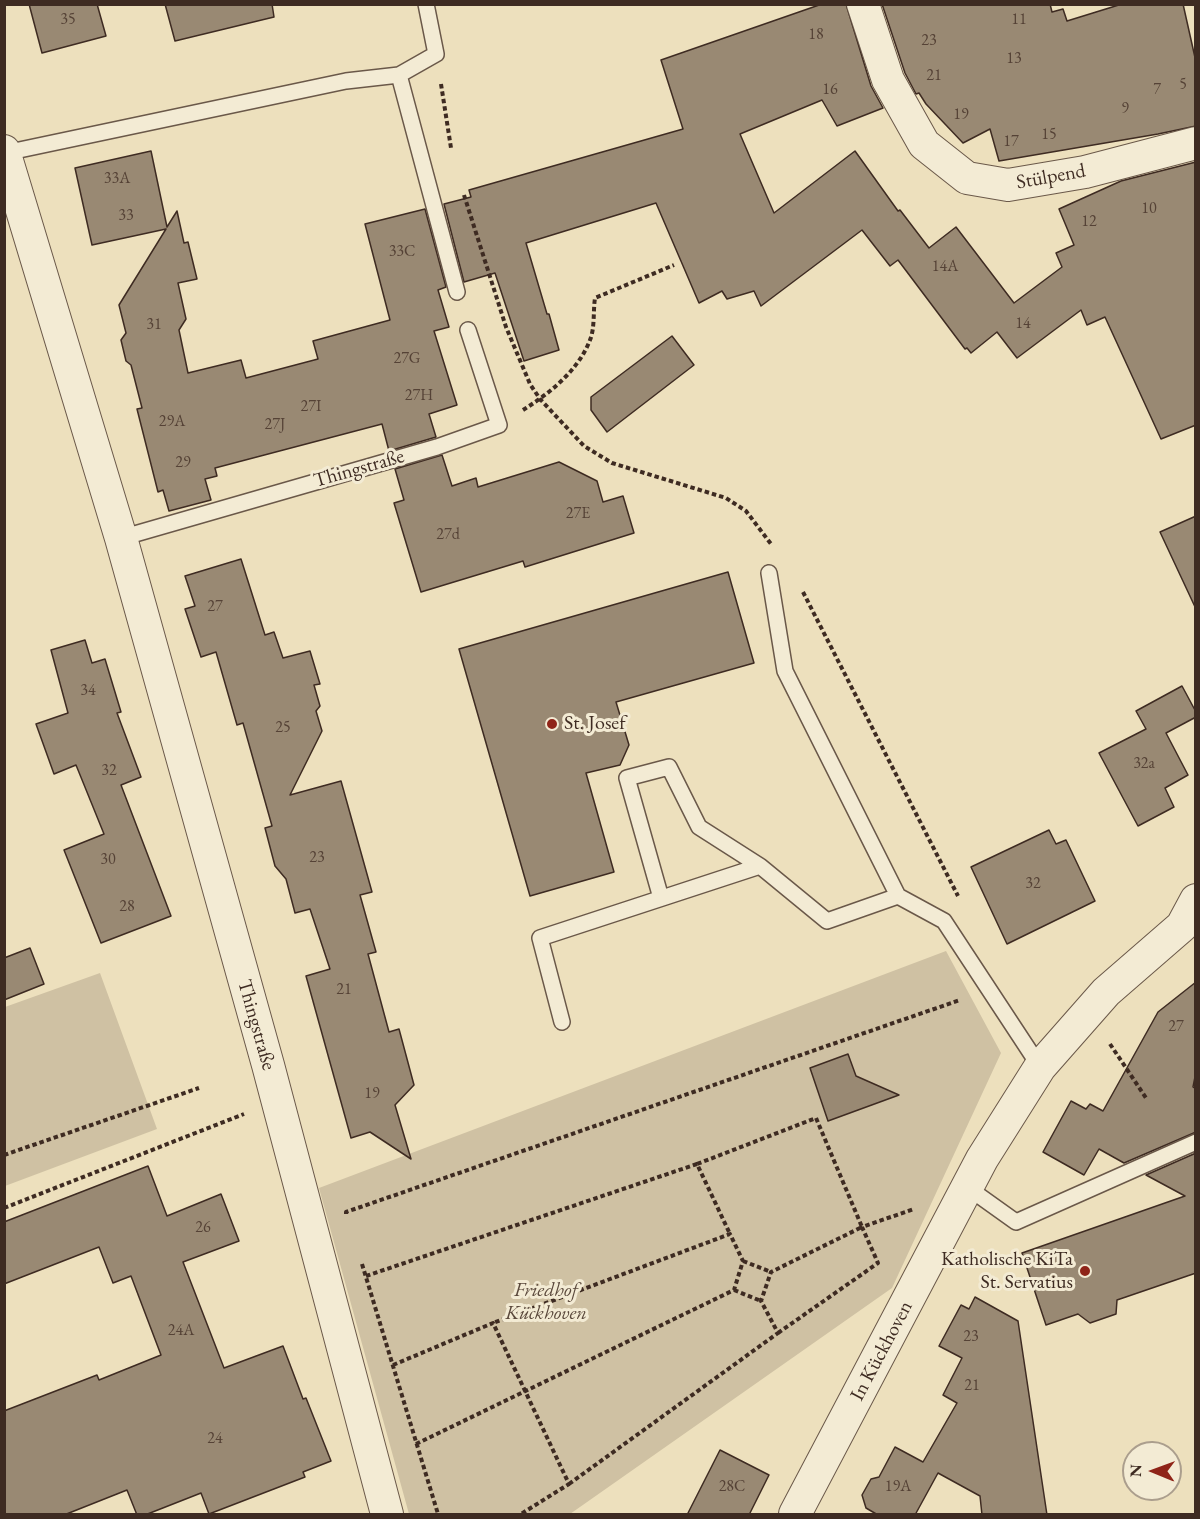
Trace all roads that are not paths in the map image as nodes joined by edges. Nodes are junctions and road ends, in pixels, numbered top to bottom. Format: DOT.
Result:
graph roads {
  1 [pos="426,4"];
  2 [pos="863,4"];
  3 [pos="399,75"];
  4 [pos="1196,143"];
  5 [pos="5,152"];
  6 [pos="457,292"];
  7 [pos="468,330"];
  8 [pos="121,537"];
  9 [pos="770,573"];
  10 [pos="760,866"];
  11 [pos="898,896"];
  12 [pos="662,898"];
  13 [pos="1196,900"];
  14 [pos="562,1022"];
  15 [pos="1040,1067"];
  16 [pos="1196,1142"];
  17 [pos="967,1187"];
  18 [pos="387,1515"];
  19 [pos="795,1515"];
  1 -- 3 [label="lane"];
  2 -- 4 [label="street, Stülpend"];
  3 -- 5 [label="lane, Thingstraße"];
  3 -- 6 [label="lane"];
  5 -- 8 [label="street, Thingstraße"];
  7 -- 8 [label="lane, Thingstraße"];
  8 -- 18 [label="street, Thingstraße"];
  9 -- 11 [label="lane"];
  10 -- 11 [label="lane"];
  10 -- 12 [label="lane"];
  10 -- 12 [label="lane"];
  11 -- 15 [label="lane"];
  12 -- 14 [label="lane"];
  13 -- 15 [label="street, In Kückhoven"];
  15 -- 17 [label="street, In Kückhoven"];
  16 -- 17 [label="lane"];
  17 -- 19 [label="street, In Kückhoven"];
}
